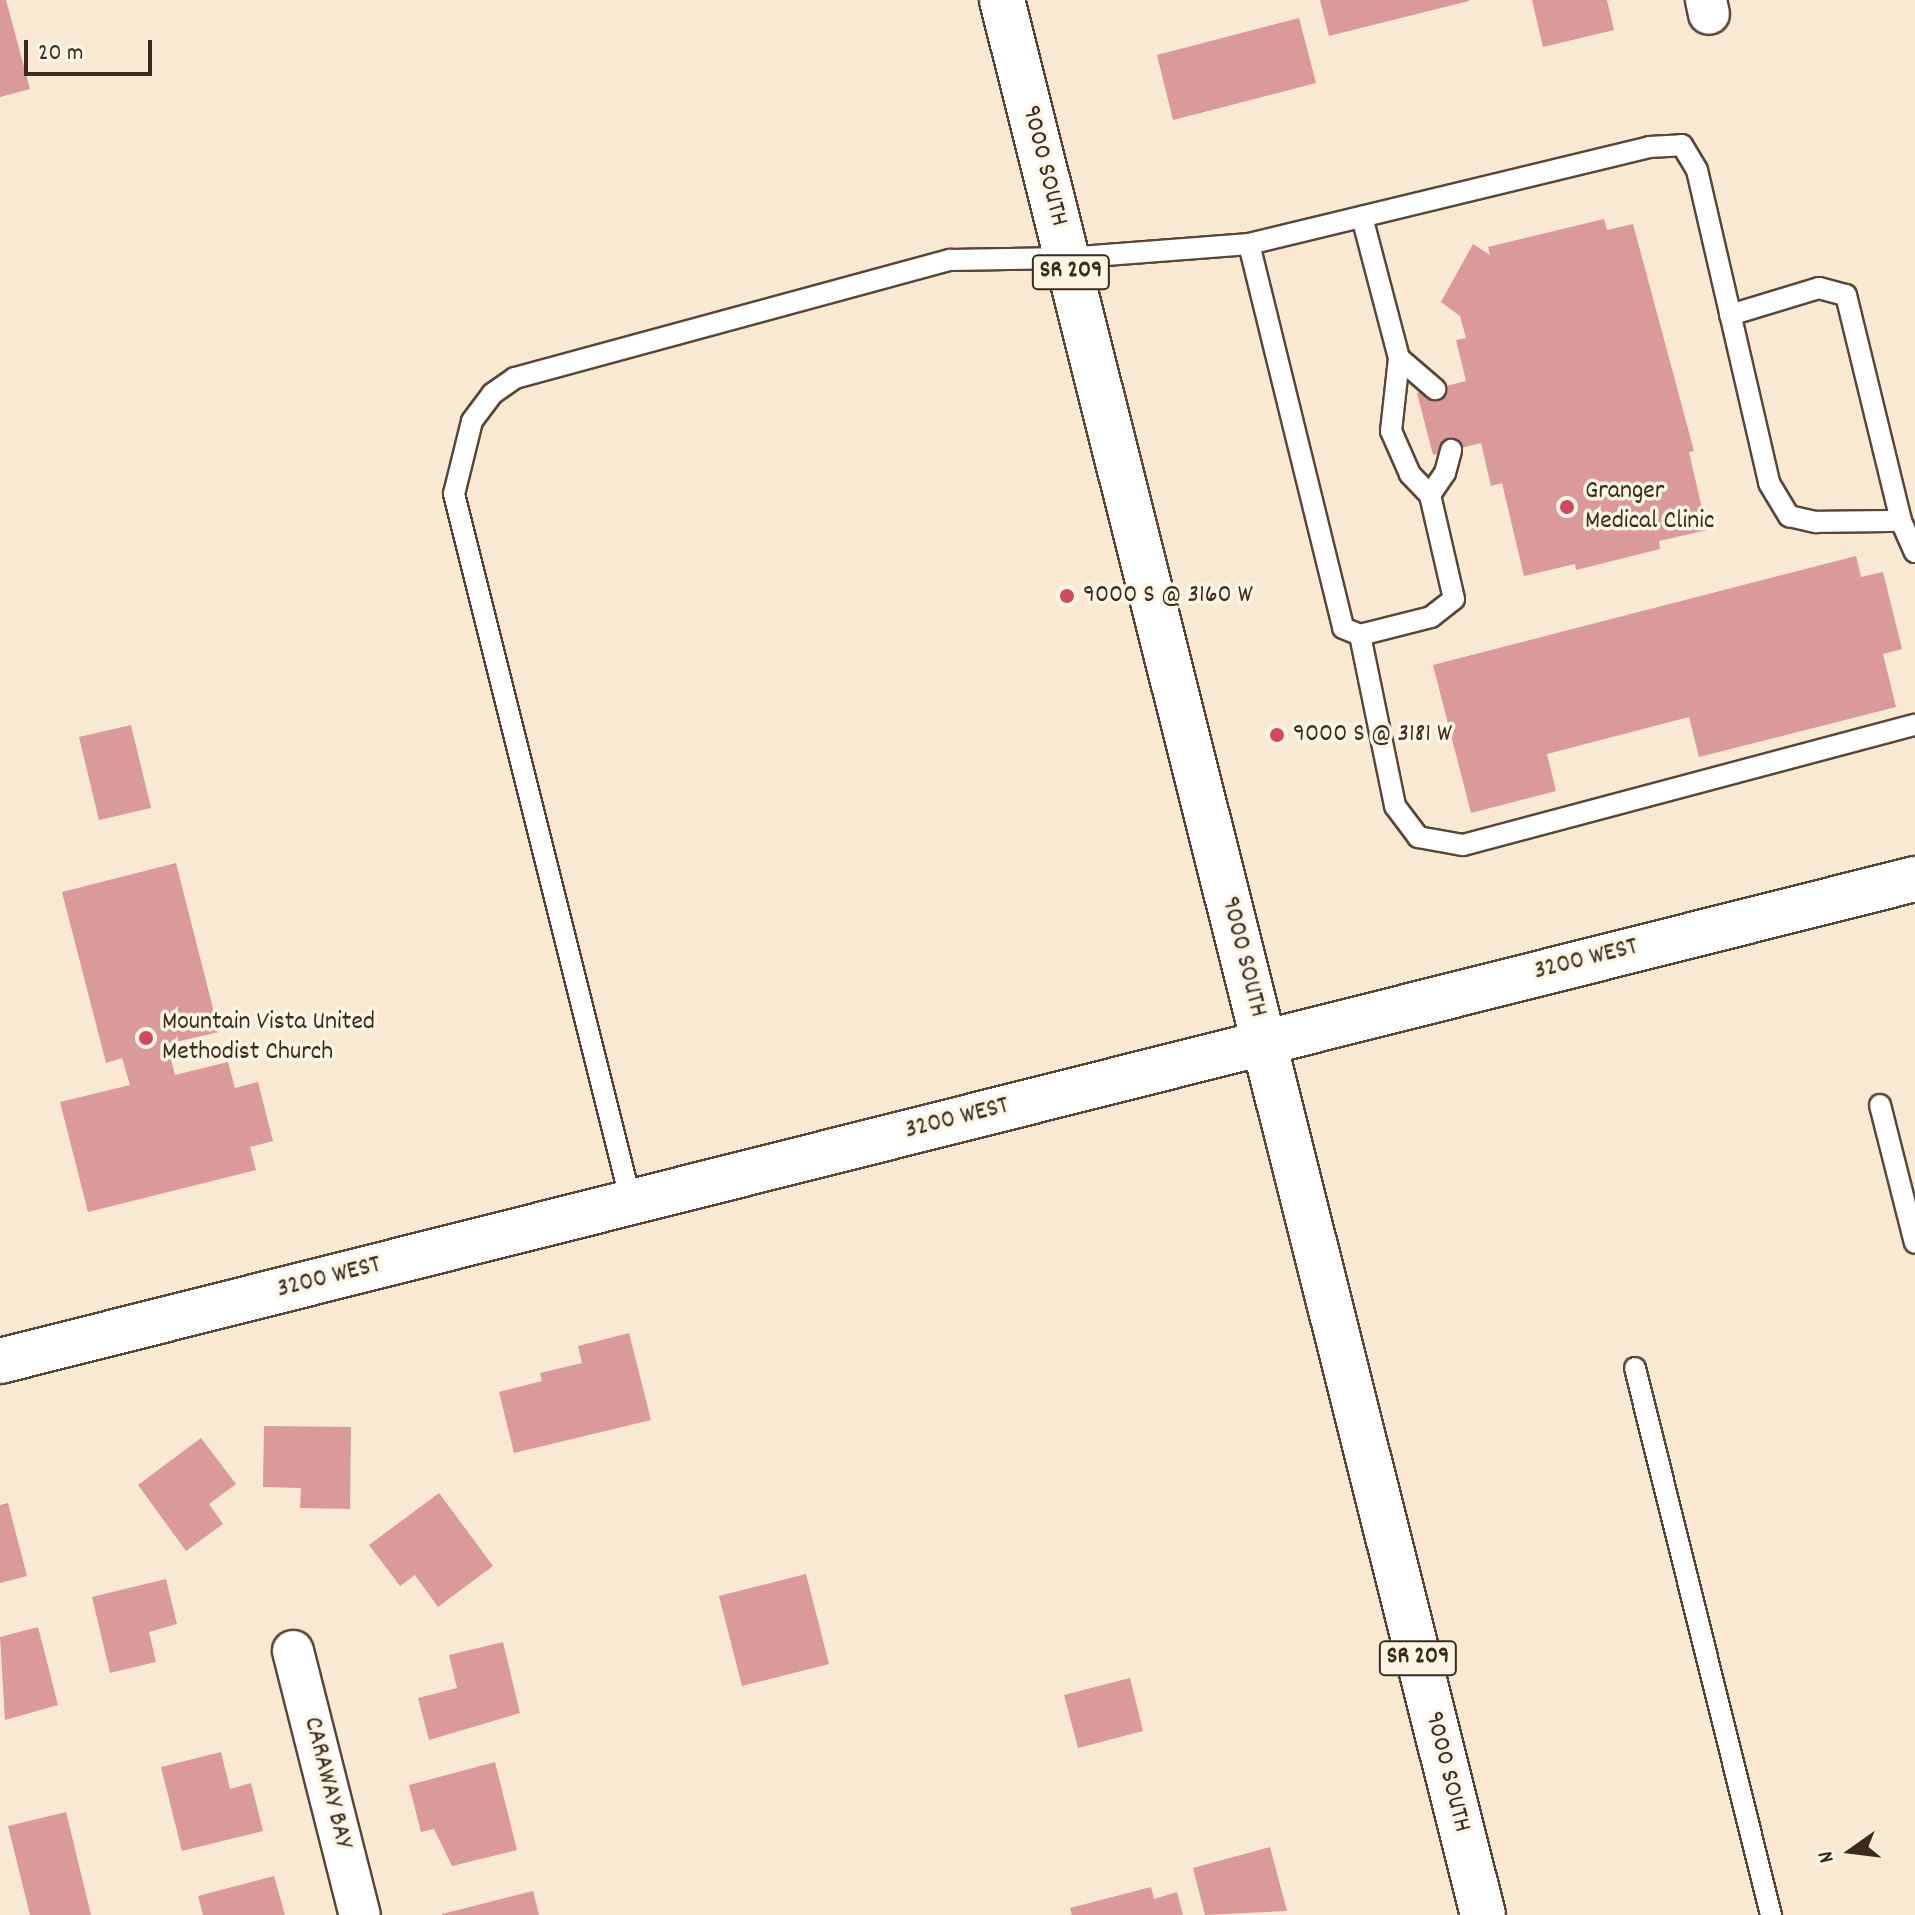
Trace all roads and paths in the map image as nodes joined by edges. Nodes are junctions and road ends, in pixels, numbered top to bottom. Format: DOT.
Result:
graph roads {
  1 [pos="1002,0"];
  2 [pos="1362,217"];
  3 [pos="1249,244"];
  4 [pos="1067,258"];
  5 [pos="1730,315"];
  6 [pos="1399,358"];
  7 [pos="1435,389"];
  8 [pos="1451,450"];
  9 [pos="1430,495"];
  10 [pos="1901,521"];
  11 [pos="1915,552"];
  12 [pos="1360,635"];
  13 [pos="1915,725"];
  14 [pos="1915,879"];
  15 [pos="1264,1041"];
  16 [pos="1880,1105"];
  17 [pos="631,1202"];
  18 [pos="1915,1243"];
  19 [pos="0,1361"];
  20 [pos="1635,1368"];
  21 [pos="293,1651"];
  22 [pos="360,1915"];
  23 [pos="1483,1915"];
  24 [pos="1771,1915"];
  1 -- 4 [label="main road, 9000 SOUTH / SR 209"];
  2 -- 3 [label="lane"];
  2 -- 5 [label="lane"];
  2 -- 6 [label="lane"];
  3 -- 4 [label="lane"];
  3 -- 12 [label="lane"];
  4 -- 15 [label="main road, 9000 SOUTH / SR 209"];
  4 -- 17 [label="lane"];
  5 -- 10 [label="lane"];
  5 -- 10 [label="lane"];
  6 -- 7 [label="lane"];
  6 -- 9 [label="lane"];
  8 -- 9 [label="lane"];
  9 -- 12 [label="lane"];
  10 -- 11 [label="lane"];
  12 -- 13 [label="lane"];
  14 -- 15 [label="main road, 3200 WEST"];
  15 -- 17 [label="main road, 3200 WEST"];
  15 -- 23 [label="main road, 9000 SOUTH / SR 209"];
  16 -- 18 [label="lane"];
  17 -- 19 [label="main road, 3200 WEST"];
  20 -- 24 [label="lane"];
  21 -- 22 [label="street, CARAWAY BAY"];
}
